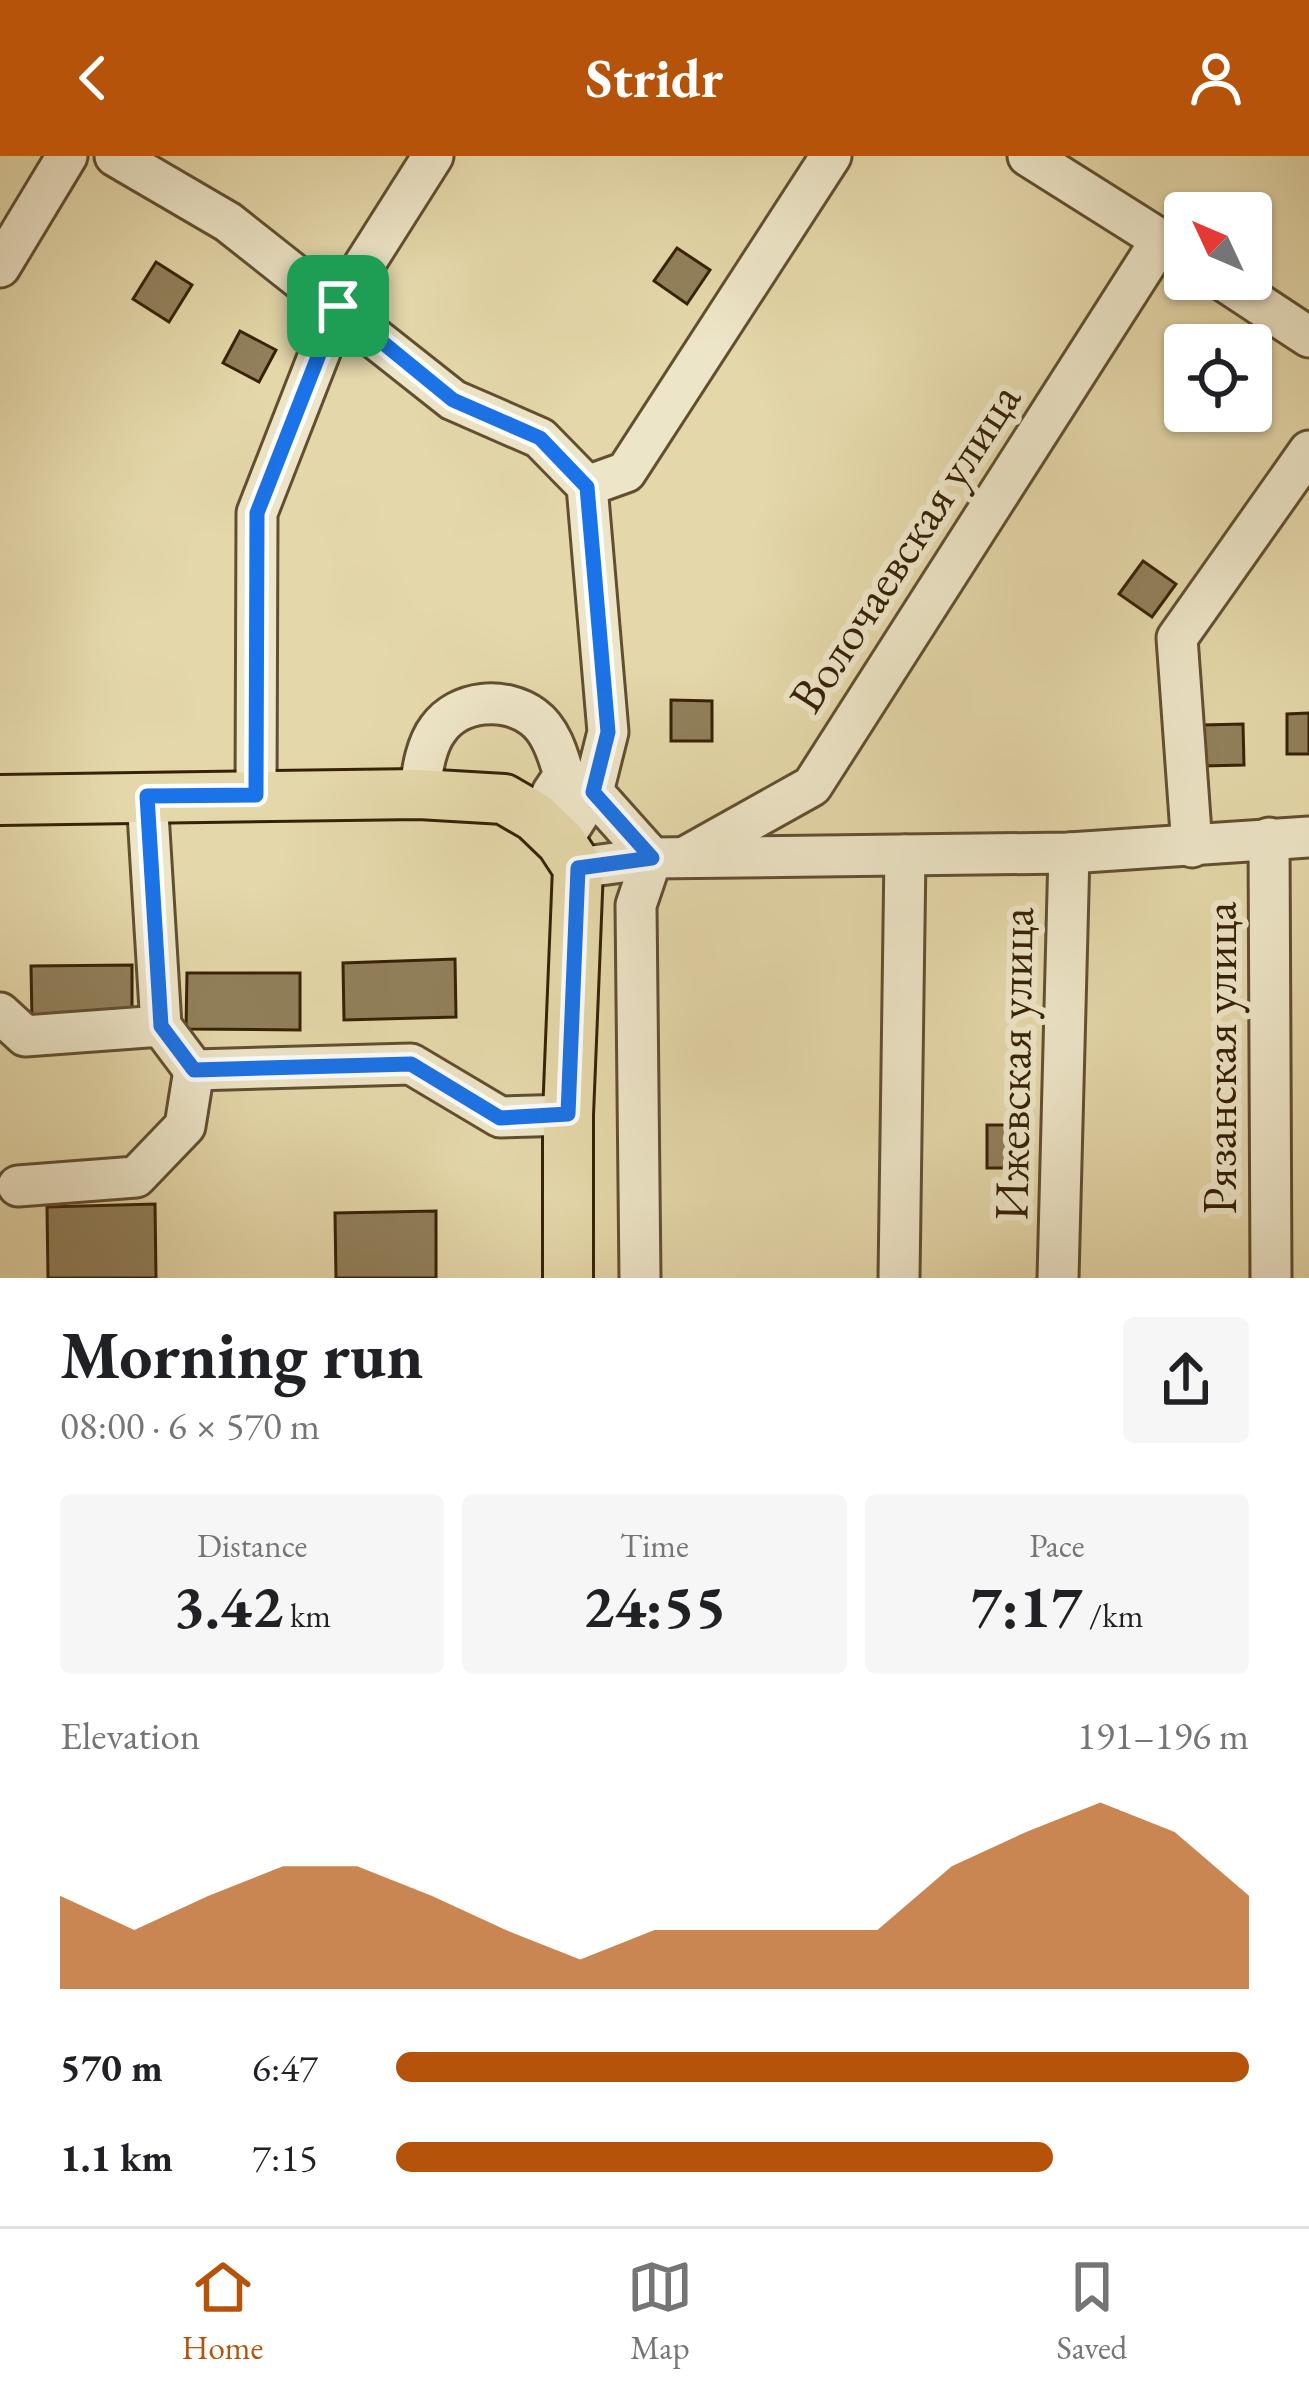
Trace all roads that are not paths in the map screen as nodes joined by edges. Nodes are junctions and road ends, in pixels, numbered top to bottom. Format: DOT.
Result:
graph roads {
  1 [pos="67,156"];
  2 [pos="115,156"];
  3 [pos="434,156"];
  4 [pos="831,156"];
  5 [pos="1028,156"];
  6 [pos="1164,242"];
  7 [pos="1164,261"];
  8 [pos="0,267"];
  9 [pos="1253,300"];
  10 [pos="338,306"];
  11 [pos="1309,337"];
  12 [pos="1309,451"];
  13 [pos="587,487"];
  14 [pos="579,784"];
  15 [pos="419,794"];
  16 [pos="256,795"];
  17 [pos="147,796"];
  18 [pos="0,800"];
  19 [pos="1309,837"];
  20 [pos="1269,838"];
  21 [pos="558,842"];
  22 [pos="1192,847"];
  23 [pos="1069,853"];
  24 [pos="904,855"];
  25 [pos="668,858"];
  26 [pos="0,1013"];
  27 [pos="161,1026"];
  28 [pos="194,1070"];
  29 [pos="568,1114"];
  30 [pos="18,1186"];
  31 [pos="568,1278"];
  32 [pos="640,1278"];
  33 [pos="899,1278"];
  34 [pos="1058,1278"];
  35 [pos="1271,1278"];
  1 -- 8 [label="street"];
  2 -- 10 [label="street"];
  3 -- 10 [label="street"];
  4 -- 13 [label="street"];
  5 -- 6 [label="street"];
  7 -- 25 [label="street, Волочаевская улица"];
  9 -- 11 [label="street"];
  10 -- 13 [label="street"];
  10 -- 16 [label="street"];
  12 -- 22 [label="street"];
  13 -- 14 [label="street"];
  14 -- 15 [label="street"];
  14 -- 21 [label="street"];
  14 -- 25 [label="street"];
  15 -- 16 [label="main road"];
  15 -- 21 [label="main road"];
  16 -- 17 [label="main road"];
  17 -- 18 [label="main road"];
  17 -- 27 [label="street"];
  19 -- 20 [label="street"];
  20 -- 22 [label="street"];
  20 -- 35 [label="street, Рязанская улица"];
  21 -- 25 [label="street"];
  21 -- 29 [label="main road"];
  22 -- 23 [label="street"];
  23 -- 24 [label="street"];
  23 -- 34 [label="street, Ижевская улица"];
  24 -- 25 [label="street"];
  24 -- 33 [label="street"];
  25 -- 32 [label="street"];
  26 -- 27 [label="street"];
  27 -- 28 [label="street"];
  28 -- 29 [label="street"];
  28 -- 30 [label="street"];
  29 -- 31 [label="main road"];
}
